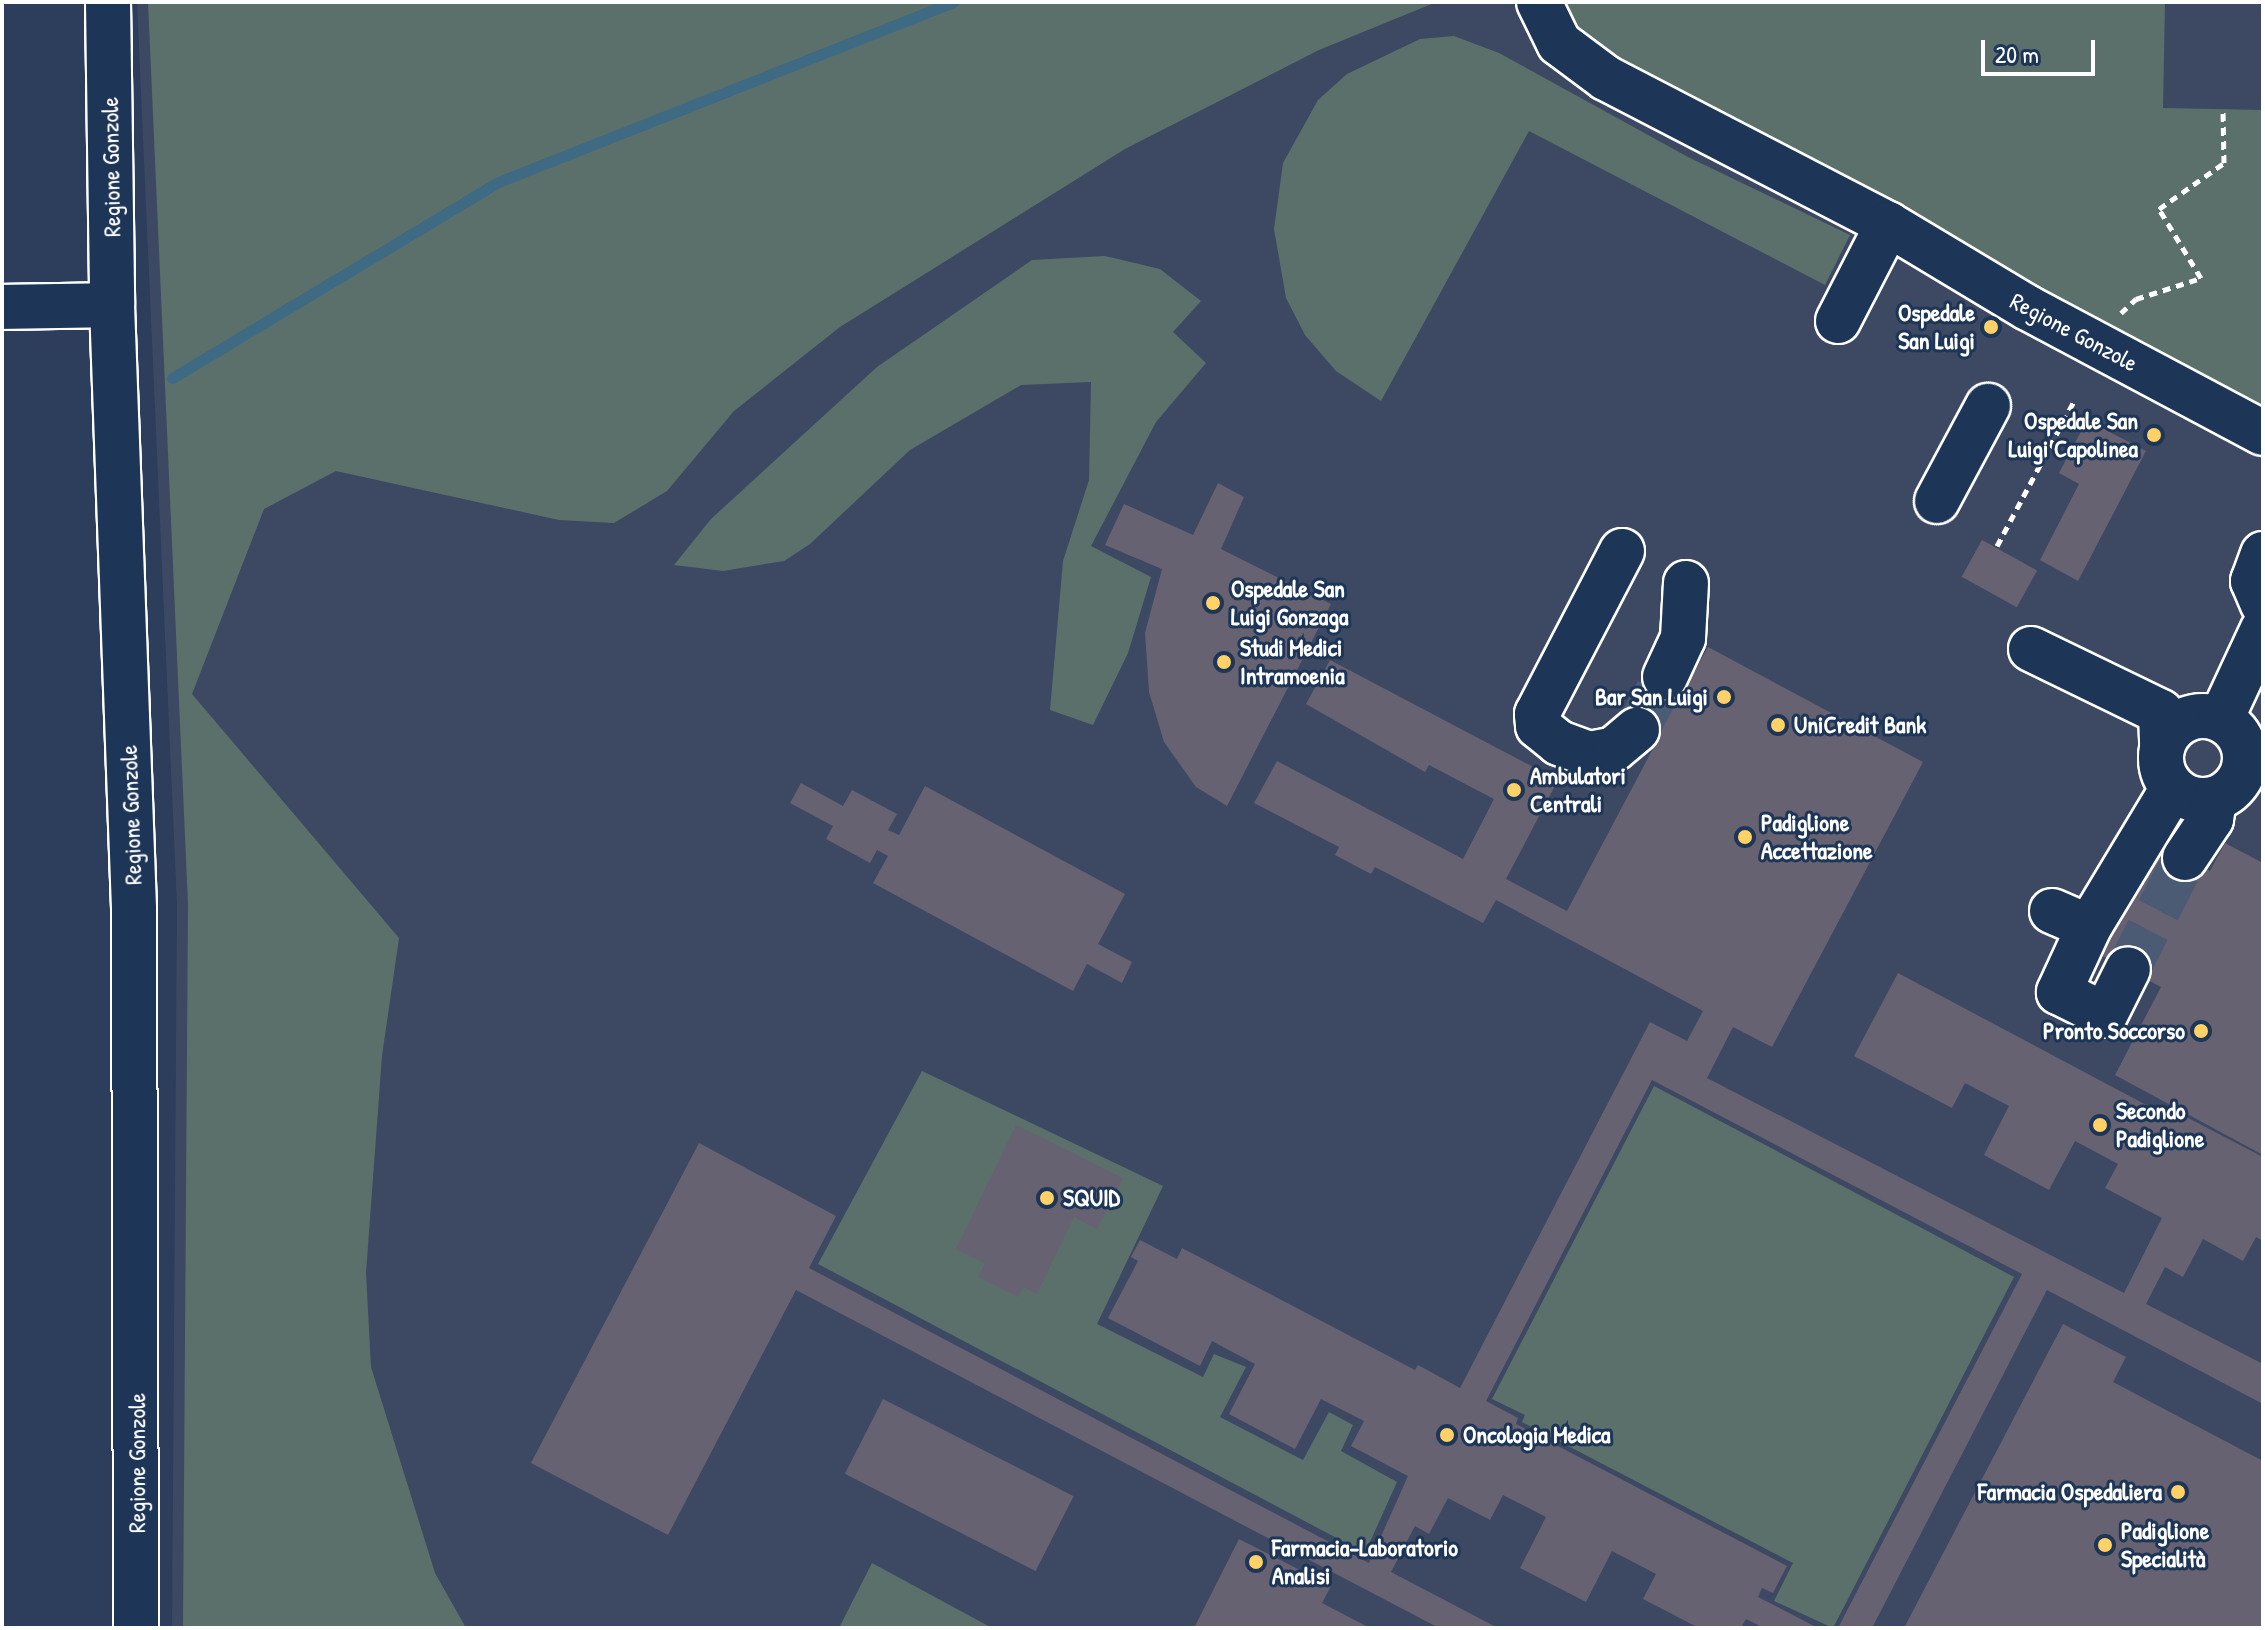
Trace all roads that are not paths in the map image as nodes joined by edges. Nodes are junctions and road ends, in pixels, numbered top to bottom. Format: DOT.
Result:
graph roads {
  1 [pos="108,2"];
  2 [pos="1539,2"];
  3 [pos="1888,224"];
  4 [pos="112,305"];
  5 [pos="2,307"];
  6 [pos="1838,321"];
  7 [pos="1988,406"];
  8 [pos="2263,433"];
  9 [pos="1937,501"];
  10 [pos="1622,551"];
  11 [pos="2263,554"];
  12 [pos="1686,583"];
  13 [pos="2263,604"];
  14 [pos="2263,629"];
  15 [pos="2031,649"];
  16 [pos="1665,677"];
  17 [pos="2221,719"];
  18 [pos="1637,730"];
  19 [pos="2168,768"];
  20 [pos="2214,799"];
  21 [pos="2185,858"];
  22 [pos="2128,969"];
  23 [pos="136,1628"];
  1 -- 4 [label="street, Regione Gonzole"];
  2 -- 3 [label="street, Regione Gonzole"];
  3 -- 6 [label="street"];
  3 -- 8 [label="street, Regione Gonzole"];
  4 -- 5 [label="street"];
  4 -- 23 [label="street, Regione Gonzole"];
  7 -- 9 [label="street"];
  10 -- 18 [label="street"];
  11 -- 13 [label="street"];
  12 -- 16 [label="street"];
  14 -- 17 [label="street"];
  15 -- 19 [label="street"];
  17 -- 19 [label="street"];
  17 -- 20 [label="street"];
  19 -- 20 [label="street"];
  19 -- 22 [label="street"];
  20 -- 21 [label="street"];
}
